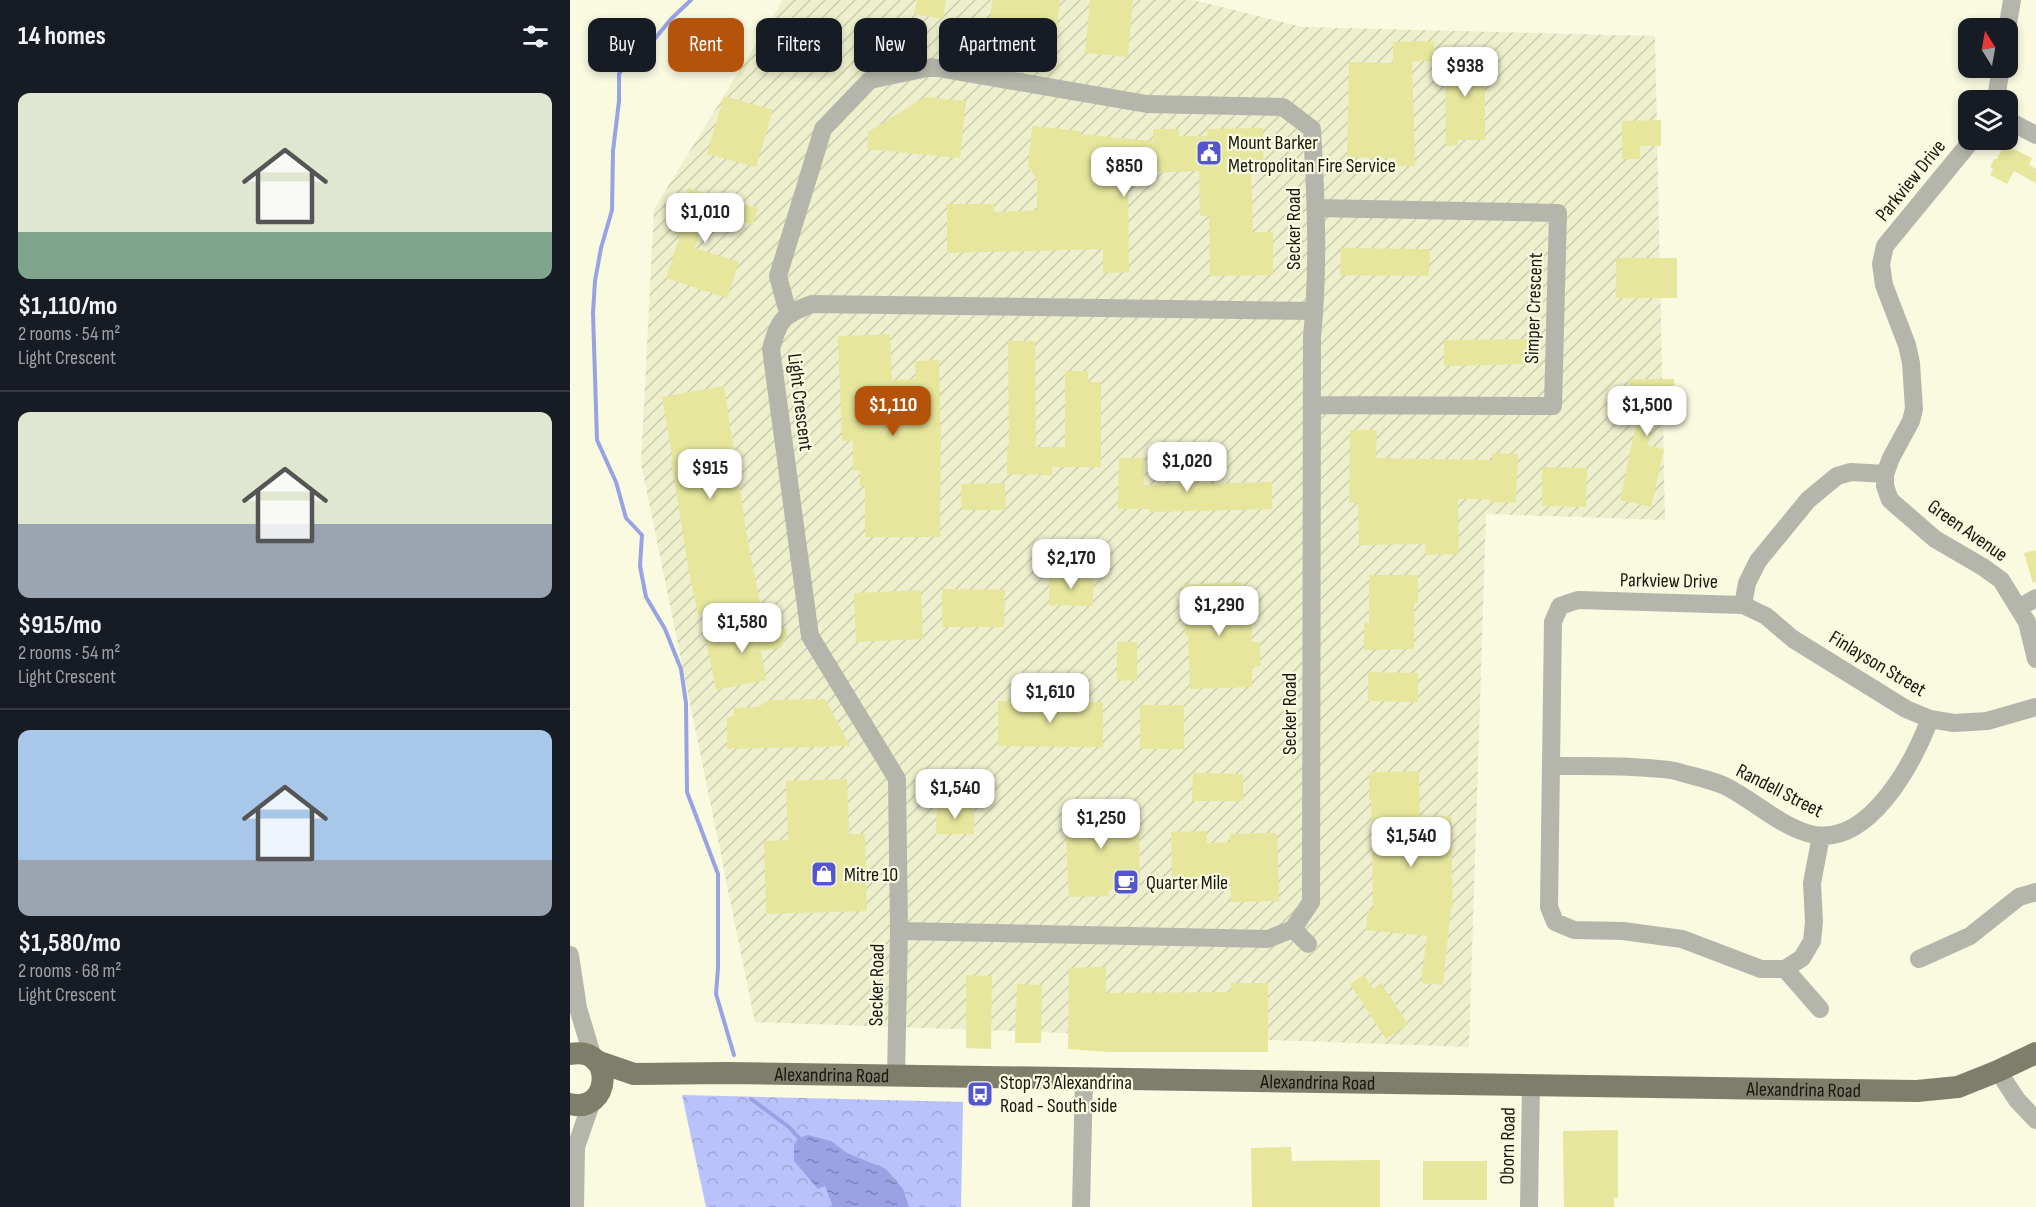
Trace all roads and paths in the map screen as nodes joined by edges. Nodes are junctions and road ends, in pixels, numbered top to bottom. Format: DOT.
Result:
graph roads {
  1 [pos="2012,0"];
  2 [pos="2009,18"];
  3 [pos="2018,126"];
  4 [pos="2036,135"];
  5 [pos="1964,150"];
  6 [pos="1317,208"];
  7 [pos="1314,311"];
  8 [pos="788,313"];
  9 [pos="1312,405"];
  10 [pos="1885,474"];
  11 [pos="2036,598"];
  12 [pos="1743,605"];
  13 [pos="2019,608"];
  14 [pos="2036,658"];
  15 [pos="2036,707"];
  16 [pos="1930,719"];
  17 [pos="1551,766"];
  18 [pos="1821,836"];
  19 [pos="2036,892"];
  20 [pos="1293,929"];
  21 [pos="899,931"];
  22 [pos="1308,944"];
  23 [pos="570,955"];
  24 [pos="1920,959"];
  25 [pos="1785,969"];
  26 [pos="578,1008"];
  27 [pos="1820,1009"];
  28 [pos="570,1030"];
  29 [pos="2036,1053"];
  30 [pos="570,1054"];
  31 [pos="595,1059"];
  32 [pos="1998,1071"];
  33 [pos="634,1074"];
  34 [pos="896,1075"];
  35 [pos="1084,1078"];
  36 [pos="1531,1085"];
  37 [pos="587,1100"];
  38 [pos="2036,1120"];
  39 [pos="573,1139"];
  40 [pos="575,1207"];
  41 [pos="1081,1207"];
  42 [pos="1529,1207"];
  1 -- 2 [label="street"];
  3 -- 4 [label="street"];
  5 -- 10 [label="street, Parkview Drive"];
  6 -- 7 [label="street, Secker Road"];
  6 -- 8 [label="street, Secker Road"];
  6 -- 9 [label="street, Simper Crescent"];
  7 -- 8 [label="street"];
  7 -- 9 [label="street, Secker Road"];
  8 -- 21 [label="street, Light Crescent"];
  9 -- 20 [label="street, Secker Road"];
  10 -- 12 [label="street, Parkview Drive"];
  10 -- 13 [label="street, Green Avenue"];
  11 -- 13 [label="street"];
  12 -- 16 [label="street, Finlayson Street"];
  12 -- 17 [label="street, Parkview Drive"];
  13 -- 14 [label="street, Green Avenue"];
  15 -- 16 [label="street, Finlayson Street"];
  16 -- 18 [label="street, Randell Street"];
  17 -- 18 [label="street, Randell Street"];
  17 -- 25 [label="street, Parkview Drive"];
  18 -- 25 [label="street"];
  19 -- 24 [label="street"];
  20 -- 21 [label="street, Secker Road"];
  20 -- 22 [label="street"];
  21 -- 34 [label="street, Secker Road"];
  23 -- 26 [label="street"];
  25 -- 27 [label="street"];
  26 -- 28 [label="street"];
  26 -- 31 [label="street"];
  29 -- 32 [label="main road, Alexandrina Road"];
  30 -- 31 [label="main road, Alexandrina Road"];
  31 -- 33 [label="main road, Alexandrina Road"];
  31 -- 37 [label="main road"];
  32 -- 36 [label="main road, Alexandrina Road"];
  32 -- 38 [label="street"];
  33 -- 34 [label="main road, Alexandrina Road"];
  33 -- 37 [label="main road"];
  34 -- 35 [label="main road, Alexandrina Road"];
  35 -- 36 [label="main road, Alexandrina Road"];
  35 -- 41 [label="street"];
  36 -- 42 [label="street, Oborn Road"];
  37 -- 39 [label="street"];
  39 -- 40 [label="street"];
}
